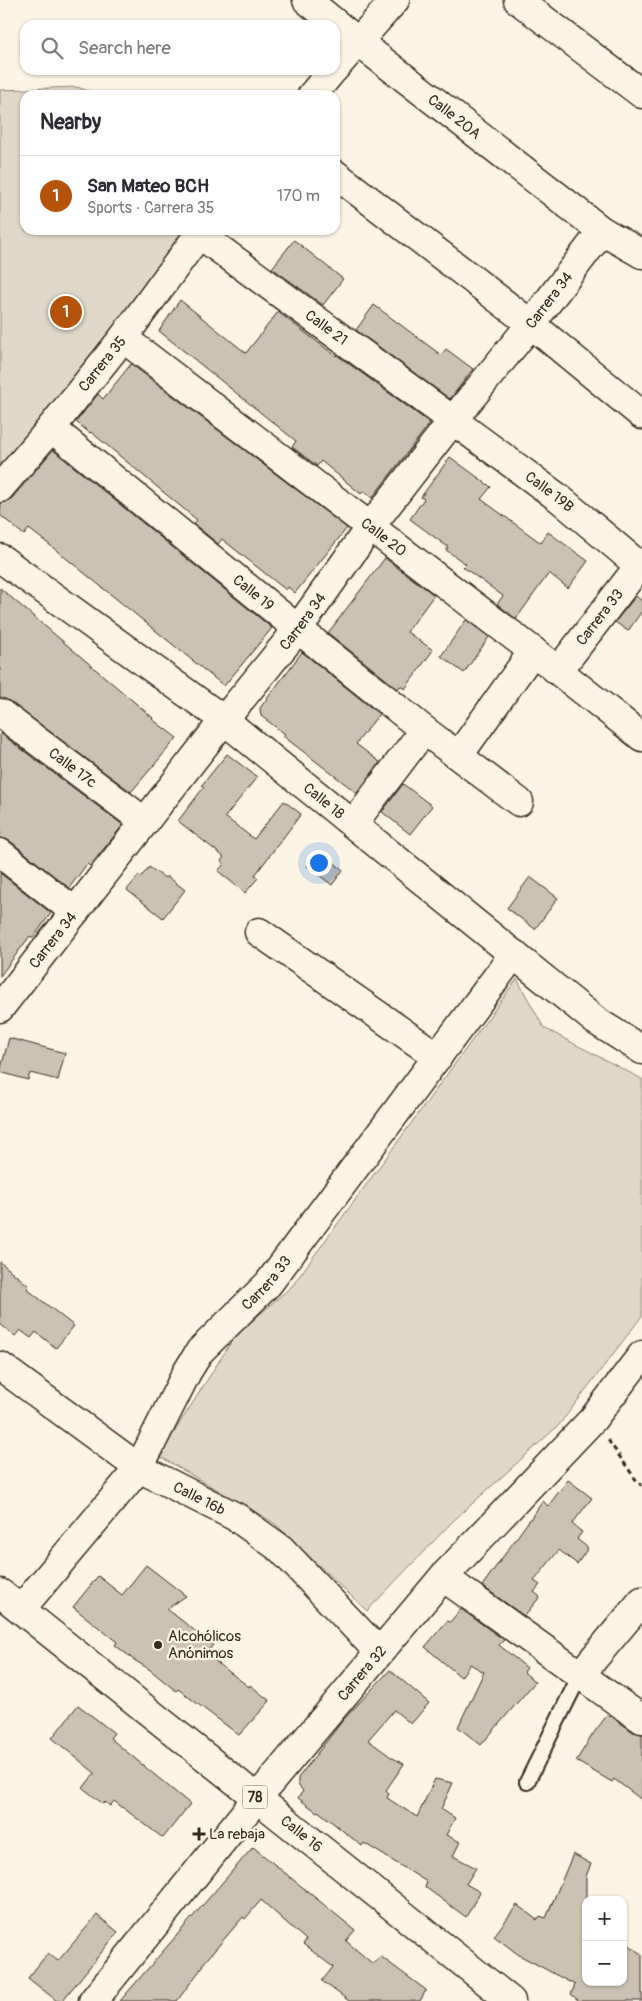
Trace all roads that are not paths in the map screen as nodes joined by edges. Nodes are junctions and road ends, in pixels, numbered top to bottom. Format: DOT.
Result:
graph roads {
  1 [pos="307,0"];
  2 [pos="395,0"];
  3 [pos="518,0"];
  4 [pos="331,20"];
  5 [pos="340,28"];
  6 [pos="357,42"];
  7 [pos="340,62"];
  8 [pos="329,75"];
  9 [pos="316,90"];
  10 [pos="642,94"];
  11 [pos="340,178"];
  12 [pos="602,231"];
  13 [pos="199,235"];
  14 [pos="205,235"];
  15 [pos="642,254"];
  16 [pos="531,324"];
  17 [pos="123,338"];
  18 [pos="642,415"];
  19 [pos="453,420"];
  20 [pos="51,428"];
  21 [pos="0,488"];
  22 [pos="370,527"];
  23 [pos="0,558"];
  24 [pos="641,566"];
  25 [pos="298,629"];
  26 [pos="533,651"];
  27 [pos="558,671"];
  28 [pos="0,713"];
  29 [pos="224,720"];
  30 [pos="424,730"];
  31 [pos="642,737"];
  32 [pos="459,756"];
  33 [pos="518,802"];
  34 [pos="145,822"];
  35 [pos="354,824"];
  36 [pos="0,853"];
  37 [pos="75,912"];
  38 [pos="259,932"];
  39 [pos="514,954"];
  40 [pos="3,999"];
  41 [pos="642,1050"];
  42 [pos="438,1057"];
  43 [pos="642,1354"];
  44 [pos="0,1366"];
  45 [pos="139,1468"];
  46 [pos="443,1577"];
  47 [pos="10,1601"];
  48 [pos="642,1601"];
  49 [pos="380,1652"];
  50 [pos="580,1675"];
  51 [pos="642,1719"];
  52 [pos="527,1782"];
  53 [pos="257,1798"];
  54 [pos="93,2001"];
  55 [pos="511,2001"];
  1 -- 4 [label="main road, Calle 20A"];
  2 -- 6 [label="main road"];
  3 -- 10 [label="main road"];
  5 -- 6 [label="main road, Calle 20A"];
  6 -- 7 [label="main road"];
  6 -- 12 [label="main road, Calle 20A"];
  8 -- 9 [label="main road"];
  11 -- 16 [label="main road"];
  12 -- 15 [label="main road, Calle 20A"];
  12 -- 16 [label="main road, Carrera 34"];
  13 -- 17 [label="main road, Carrera 35"];
  14 -- 19 [label="main road, Calle 21"];
  16 -- 18 [label="main road"];
  16 -- 19 [label="main road, Carrera 34"];
  17 -- 20 [label="main road, Carrera 35"];
  17 -- 22 [label="main road, Calle 20"];
  19 -- 22 [label="main road, Carrera 34"];
  19 -- 24 [label="main road, Calle 19B"];
  20 -- 21 [label="main road, Carrera 35"];
  20 -- 25 [label="main road, Calle 19"];
  22 -- 25 [label="main road, Carrera 34"];
  22 -- 26 [label="main road, Calle 20"];
  23 -- 29 [label="main road, Calle 18"];
  24 -- 27 [label="main road, Carrera 33"];
  25 -- 29 [label="main road, Carrera 34"];
  25 -- 30 [label="main road, Calle 19"];
  26 -- 27 [label="main road, Calle 20"];
  26 -- 32 [label="main road"];
  27 -- 31 [label="main road, Calle 20"];
  28 -- 34 [label="main road, Calle 17c"];
  29 -- 34 [label="main road, Carrera 34"];
  29 -- 35 [label="main road, Calle 18"];
  30 -- 32 [label="main road, Calle 19"];
  30 -- 35 [label="main road"];
  32 -- 33 [label="main road, Calle 19"];
  34 -- 37 [label="main road, Carrera 34"];
  35 -- 39 [label="main road, Calle 18"];
  36 -- 37 [label="main road"];
  37 -- 40 [label="main road, Carrera 34"];
  38 -- 42 [label="main road"];
  39 -- 41 [label="main road, Calle 18"];
  39 -- 42 [label="main road, Carrera 33"];
  42 -- 45 [label="main road, Carrera 33"];
  43 -- 46 [label="main road, Carrera 32"];
  44 -- 45 [label="main road, Calle 16b"];
  45 -- 47 [label="main road, Carrera 33"];
  45 -- 49 [label="main road, Calle 16b"];
  46 -- 49 [label="main road, Carrera 32"];
  46 -- 50 [label="main road"];
  47 -- 53 [label="main road, Calle 16 / 78"];
  48 -- 50 [label="main road"];
  49 -- 53 [label="main road, Carrera 32"];
  50 -- 51 [label="main road"];
  50 -- 52 [label="lane"];
  53 -- 54 [label="main road, Carrera 32"];
  53 -- 55 [label="main road, Calle 16 / 78"];
}
